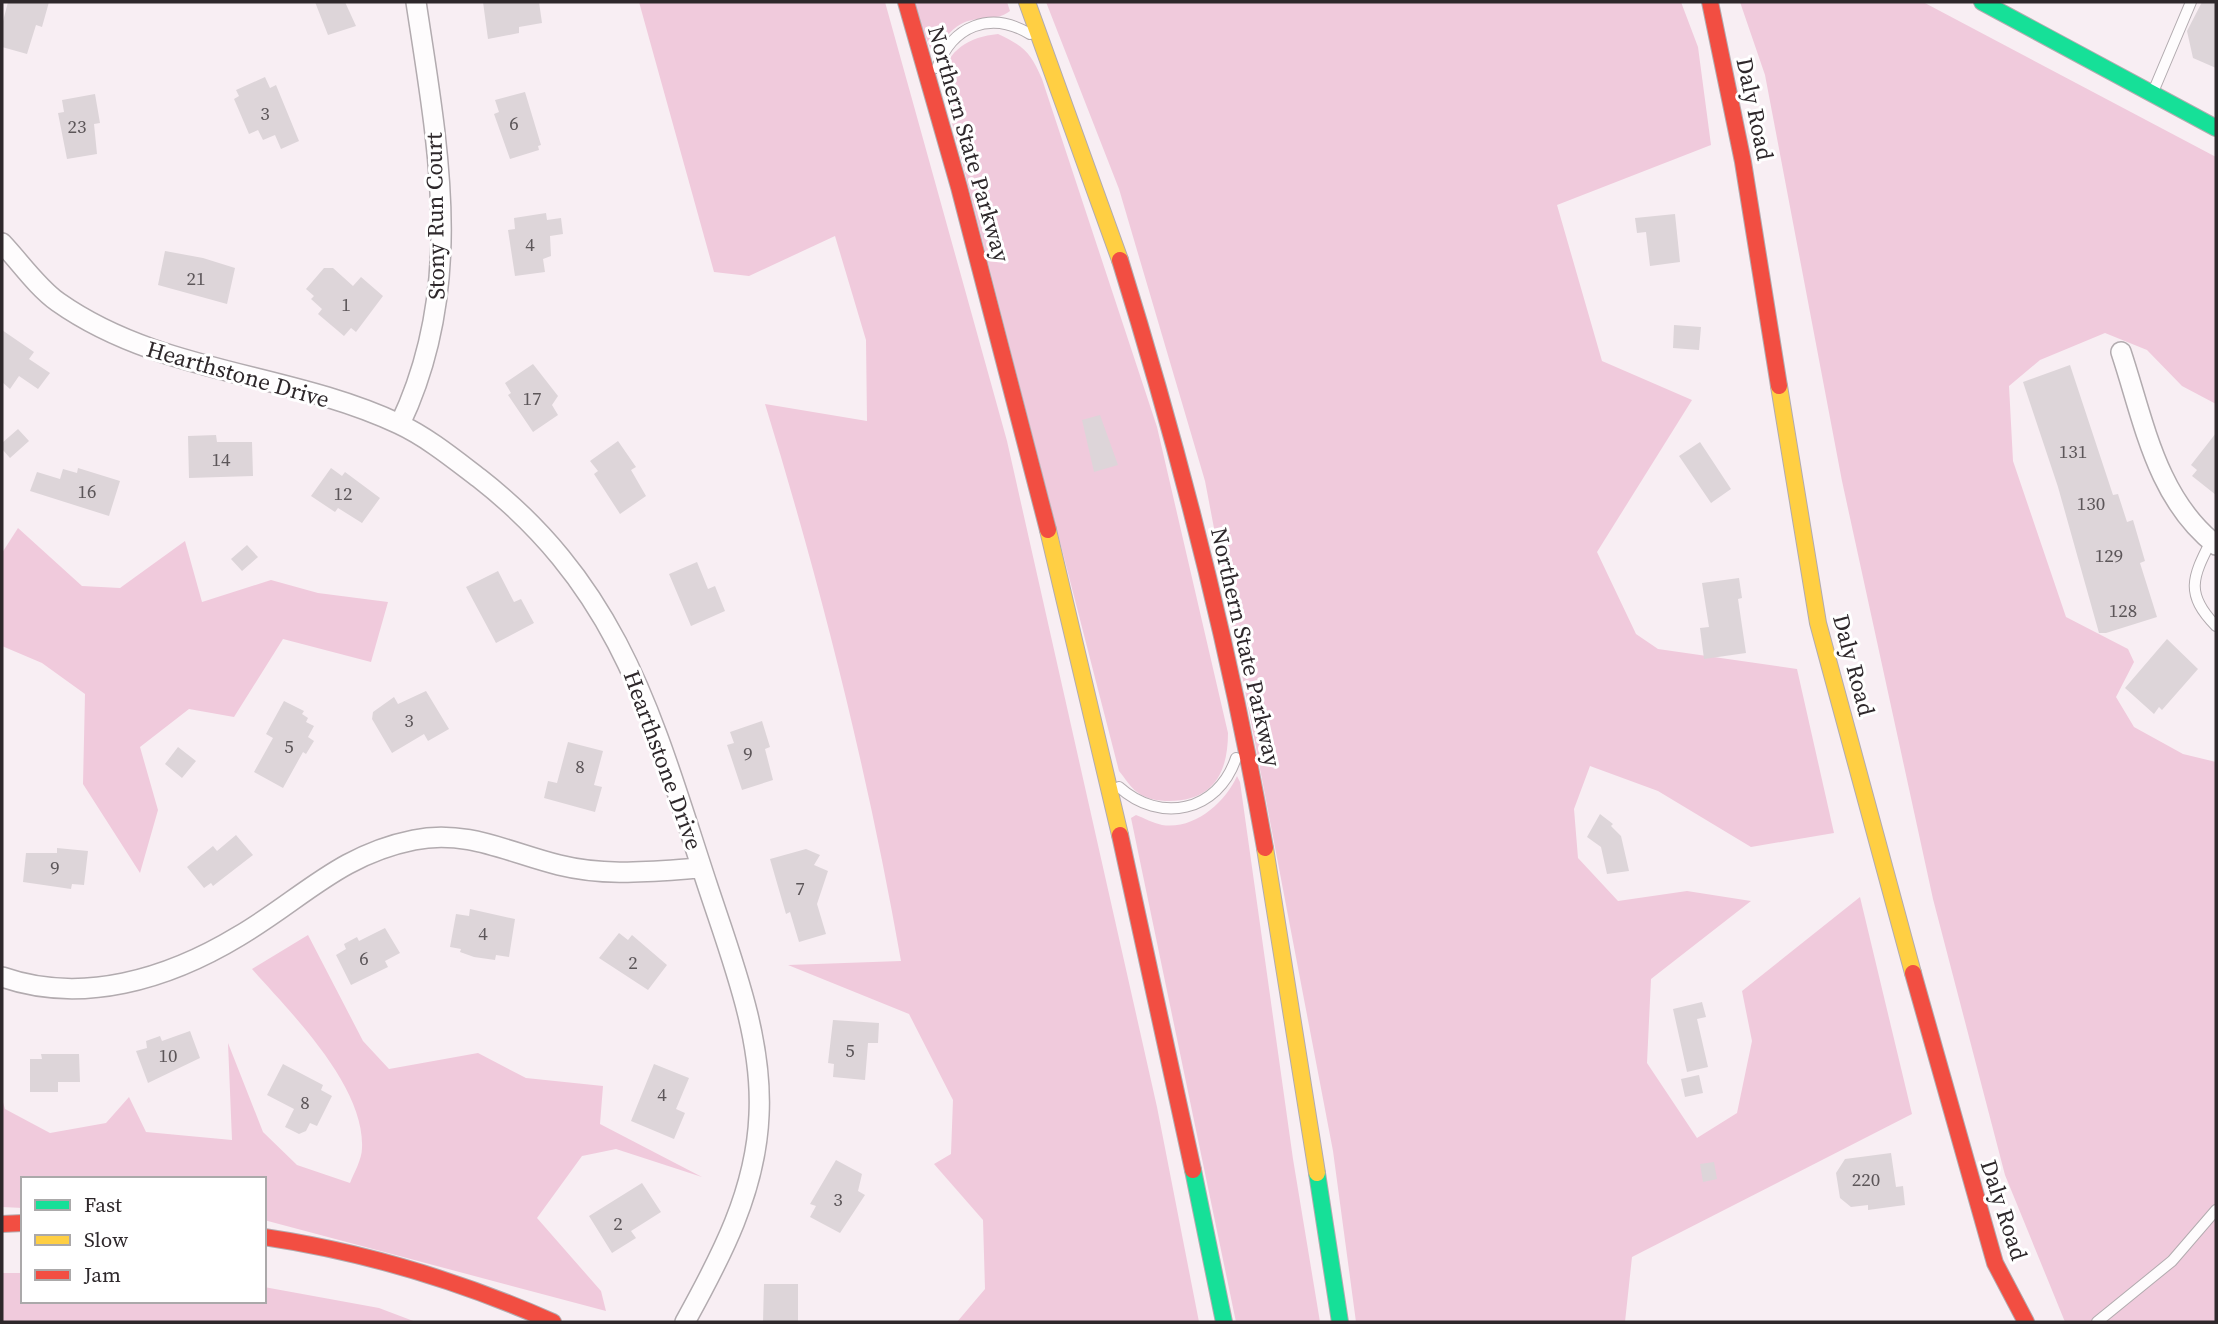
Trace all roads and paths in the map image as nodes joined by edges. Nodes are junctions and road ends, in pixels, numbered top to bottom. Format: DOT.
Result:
graph roads {
  1 [pos="416,2"];
  2 [pos="906,2"];
  3 [pos="1027,2"];
  4 [pos="1710,2"];
  5 [pos="1982,2"];
  6 [pos="2191,2"];
  7 [pos="1045,48"];
  8 [pos="932,88"];
  9 [pos="2153,94"];
  10 [pos="2216,128"];
  11 [pos="2,243"];
  12 [pos="2121,352"];
  13 [pos="400,424"];
  14 [pos="2213,543"];
  15 [pos="2216,626"];
  16 [pos="1244,734"];
  17 [pos="1106,771"];
  18 [pos="701,868"];
  19 [pos="2,977"];
  20 [pos="2216,1210"];
  21 [pos="21,1223"];
  22 [pos="2,1224"];
  23 [pos="266,1237"];
  24 [pos="553,1322"];
  25 [pos="685,1322"];
  26 [pos="1224,1322"];
  27 [pos="1340,1322"];
  28 [pos="2026,1322"];
  29 [pos="2097,1322"];
  1 -- 13 [label="street, Stony Run Court"];
  2 -- 8 [label="main road, Northern State Parkway"];
  3 -- 7 [label="main road, Northern State Parkway"];
  4 -- 28 [label="main road, Daly Road"];
  5 -- 9 [label="main road"];
  6 -- 9 [label="lane"];
  7 -- 8 [label="lane"];
  7 -- 16 [label="main road, Northern State Parkway"];
  8 -- 17 [label="main road, Northern State Parkway"];
  9 -- 10 [label="main road"];
  11 -- 13 [label="street, Hearthstone Drive"];
  12 -- 14 [label="street"];
  13 -- 18 [label="street, Hearthstone Drive"];
  14 -- 15 [label="lane"];
  16 -- 17 [label="lane"];
  16 -- 27 [label="main road, Northern State Parkway"];
  17 -- 26 [label="main road, Northern State Parkway"];
  18 -- 19 [label="street"];
  18 -- 25 [label="street, Hearthstone Drive"];
  20 -- 29 [label="lane"];
  21 -- 22 [label="main road"];
  23 -- 24 [label="main road"];
}
